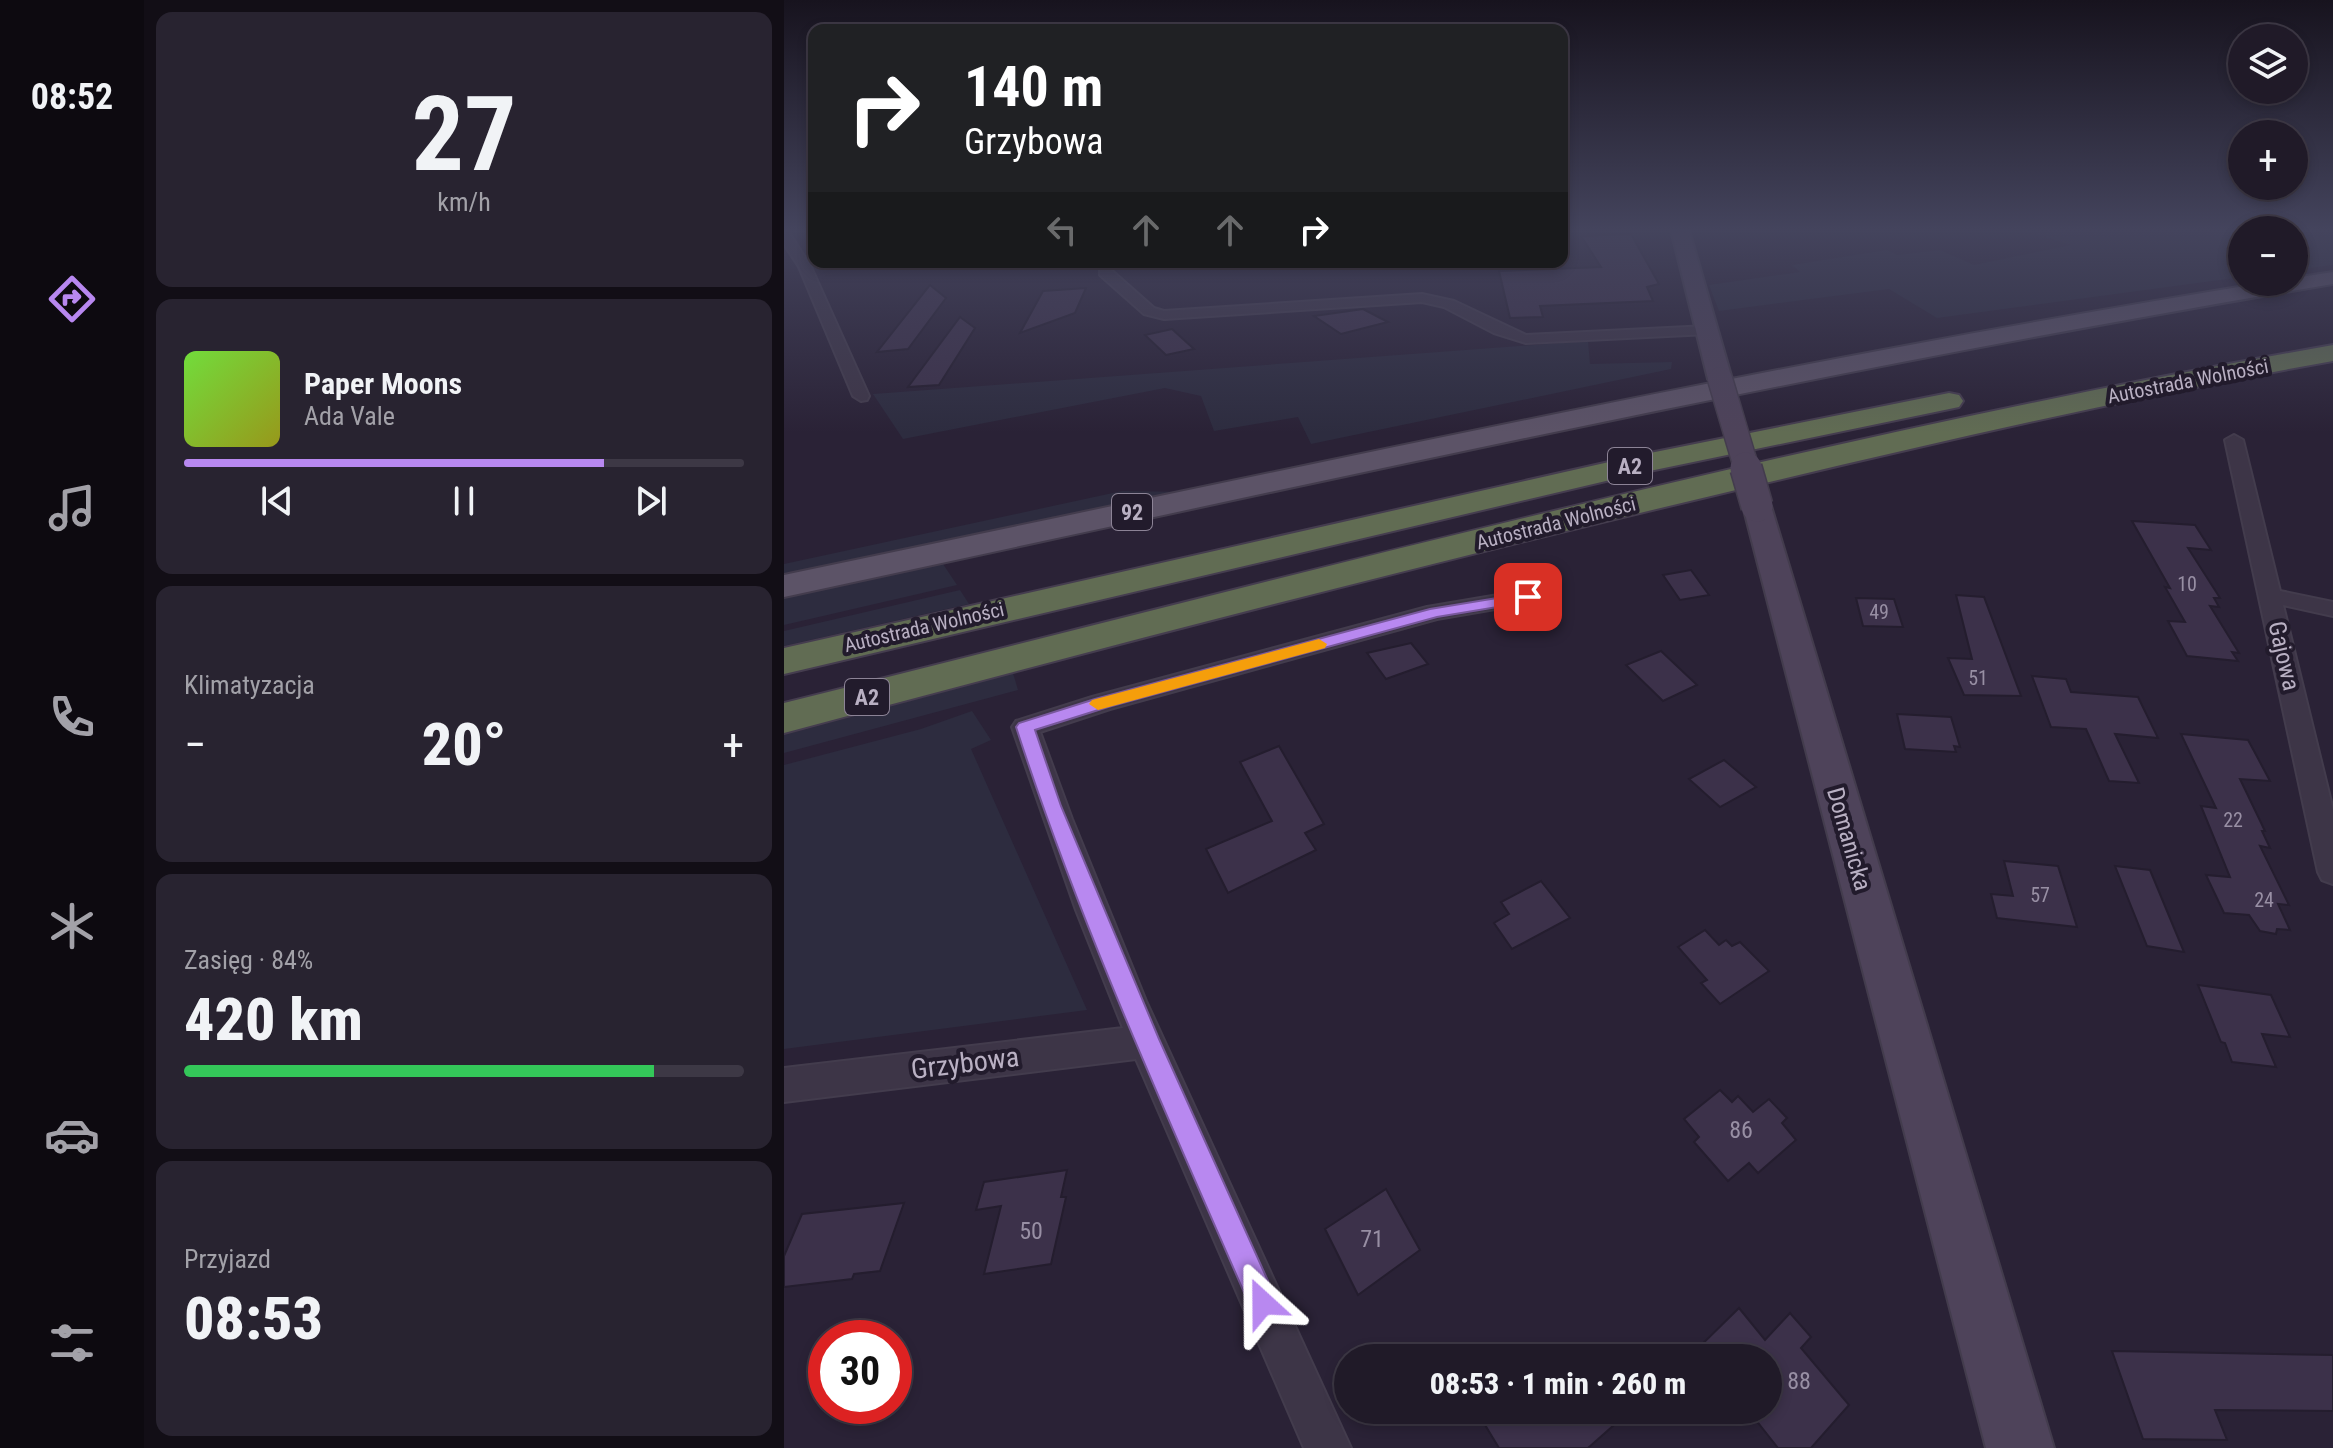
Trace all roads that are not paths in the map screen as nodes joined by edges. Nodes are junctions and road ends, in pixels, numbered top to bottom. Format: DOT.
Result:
graph roads {
  1 [pos="818,298"];
  2 [pos="1134,298"];
  3 [pos="1699,298"];
  4 [pos="2219,298"];
  5 [pos="1708,330"];
  6 [pos="2333,330"];
  7 [pos="2333,353"];
  8 [pos="861,396"];
  9 [pos="2234,440"];
  10 [pos="784,586"];
  11 [pos="2270,596"];
  12 [pos="1528,597"];
  13 [pos="2333,609"];
  14 [pos="784,661"];
  15 [pos="784,718"];
  16 [pos="2333,872"];
  17 [pos="1147,1041"];
  18 [pos="784,1085"];
  19 [pos="1328,1448"];
  20 [pos="2020,1448"];
  1 -- 8 [label="street"];
  2 -- 5 [label="street"];
  3 -- 5 [label="street, Domanicka"];
  4 -- 10 [label="main road, 92"];
  5 -- 20 [label="street, Domanicka, bridge"];
  6 -- 14 [label="highway, Autostrada Wolności / A2"];
  7 -- 15 [label="highway, Autostrada Wolności / A2"];
  9 -- 11 [label="street, Gajowa"];
  11 -- 13 [label="street"];
  11 -- 16 [label="street, Gajowa"];
  12 -- 17 [label="street"];
  17 -- 18 [label="street, Grzybowa"];
  17 -- 19 [label="street"];
}
